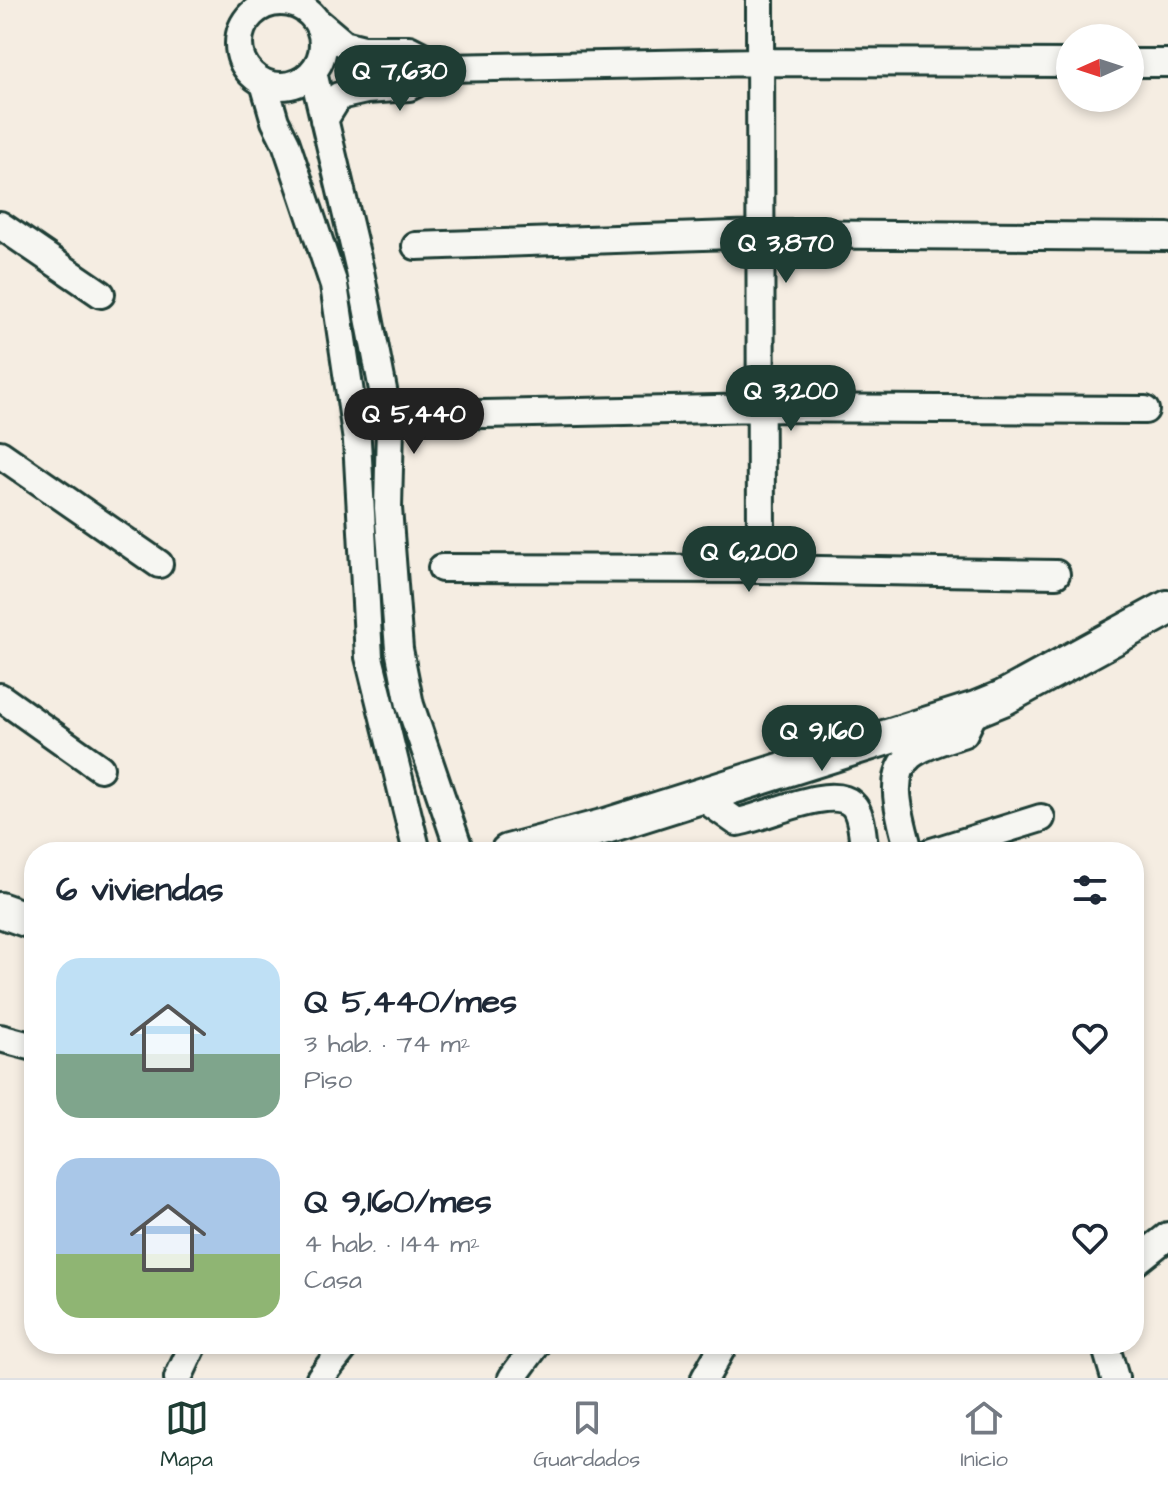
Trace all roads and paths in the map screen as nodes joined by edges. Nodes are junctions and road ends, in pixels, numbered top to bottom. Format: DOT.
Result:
graph roads {
  1 [pos="760,0"];
  2 [pos="253,6"];
  3 [pos="310,11"];
  4 [pos="760,62"];
  5 [pos="1056,63"];
  6 [pos="1144,63"];
  7 [pos="1168,63"];
  8 [pos="446,68"];
  9 [pos="313,72"];
  10 [pos="264,83"];
  11 [pos="324,120"];
  12 [pos="0,225"];
  13 [pos="761,234"];
  14 [pos="1168,237"];
  15 [pos="416,246"];
  16 [pos="101,294"];
  17 [pos="761,408"];
  18 [pos="1145,410"];
  19 [pos="437,415"];
  20 [pos="0,454"];
  21 [pos="159,564"];
  22 [pos="442,568"];
  23 [pos="761,569"];
  24 [pos="1056,574"];
  25 [pos="1168,608"];
  26 [pos="0,697"];
  27 [pos="976,709"];
  28 [pos="100,768"];
  29 [pos="700,796"];
  30 [pos="1041,818"];
  31 [pos="415,842"];
  32 [pos="457,842"];
  33 [pos="546,842"];
  34 [pos="863,842"];
  35 [pos="907,842"];
  36 [pos="964,842"];
  37 [pos="0,910"];
  38 [pos="24,918"];
  39 [pos="0,1038"];
  40 [pos="24,1044"];
  41 [pos="1168,1236"];
  42 [pos="1144,1255"];
  43 [pos="189,1354"];
  44 [pos="339,1354"];
  45 [pos="530,1354"];
  46 [pos="718,1354"];
  47 [pos="1108,1354"];
  48 [pos="178,1378"];
  49 [pos="320,1378"];
  50 [pos="512,1378"];
  51 [pos="705,1378"];
  52 [pos="1115,1378"];
  1 -- 4 [label="street"];
  2 -- 3 [label="street"];
  2 -- 10 [label="street"];
  3 -- 8 [label="street"];
  3 -- 9 [label="street"];
  4 -- 5 [label="street"];
  4 -- 8 [label="street"];
  4 -- 13 [label="street"];
  6 -- 7 [label="street"];
  8 -- 11 [label="street"];
  9 -- 10 [label="street"];
  9 -- 11 [label="street"];
  10 -- 31 [label="street"];
  11 -- 32 [label="street"];
  12 -- 16 [label="street"];
  13 -- 14 [label="street"];
  13 -- 15 [label="street"];
  13 -- 17 [label="street"];
  17 -- 18 [label="street"];
  17 -- 19 [label="street"];
  17 -- 23 [label="street"];
  20 -- 21 [label="street"];
  22 -- 23 [label="street"];
  23 -- 24 [label="street"];
  25 -- 27 [label="main road"];
  26 -- 28 [label="street"];
  27 -- 29 [label="main road"];
  27 -- 35 [label="street"];
  29 -- 33 [label="main road"];
  29 -- 34 [label="street"];
  30 -- 36 [label="street"];
  37 -- 38 [label="main road"];
  39 -- 40 [label="street"];
  41 -- 42 [label="street"];
  43 -- 48 [label="street"];
  44 -- 49 [label="street"];
  45 -- 50 [label="street"];
  46 -- 51 [label="street"];
  47 -- 52 [label="street"];
}
